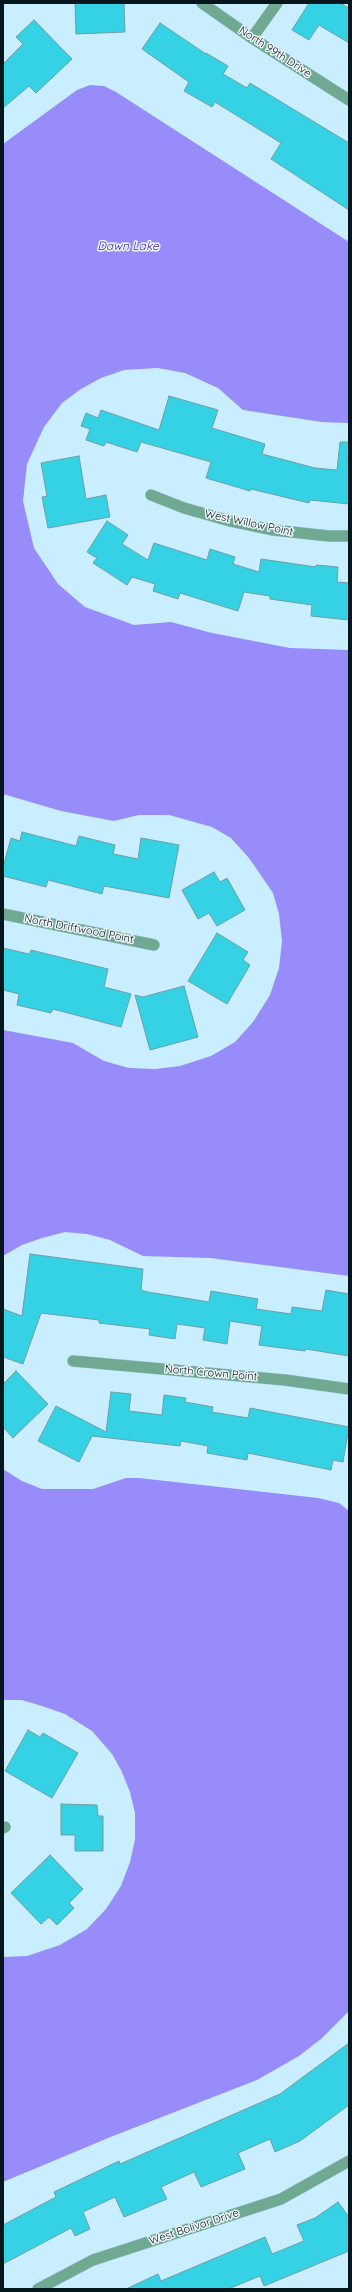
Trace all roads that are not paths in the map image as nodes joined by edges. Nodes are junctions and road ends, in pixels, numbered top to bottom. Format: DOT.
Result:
graph roads {
  1 [pos="202,3"];
  2 [pos="276,3"];
  3 [pos="252,38"];
  4 [pos="349,100"];
  5 [pos="151,496"];
  6 [pos="349,536"];
  7 [pos="3,914"];
  8 [pos="154,945"];
  9 [pos="73,1361"];
  10 [pos="349,1388"];
  11 [pos="349,2161"];
  12 [pos="38,2289"];
  1 -- 3 [label="street, North 99th Drive"];
  2 -- 3 [label="street"];
  3 -- 4 [label="street, North 99th Drive"];
  5 -- 6 [label="street, West Willow Point"];
  7 -- 8 [label="street, North Driftwood Point"];
  9 -- 10 [label="street, North Crown Point"];
  11 -- 12 [label="street, West Bolivar Drive"];
}
